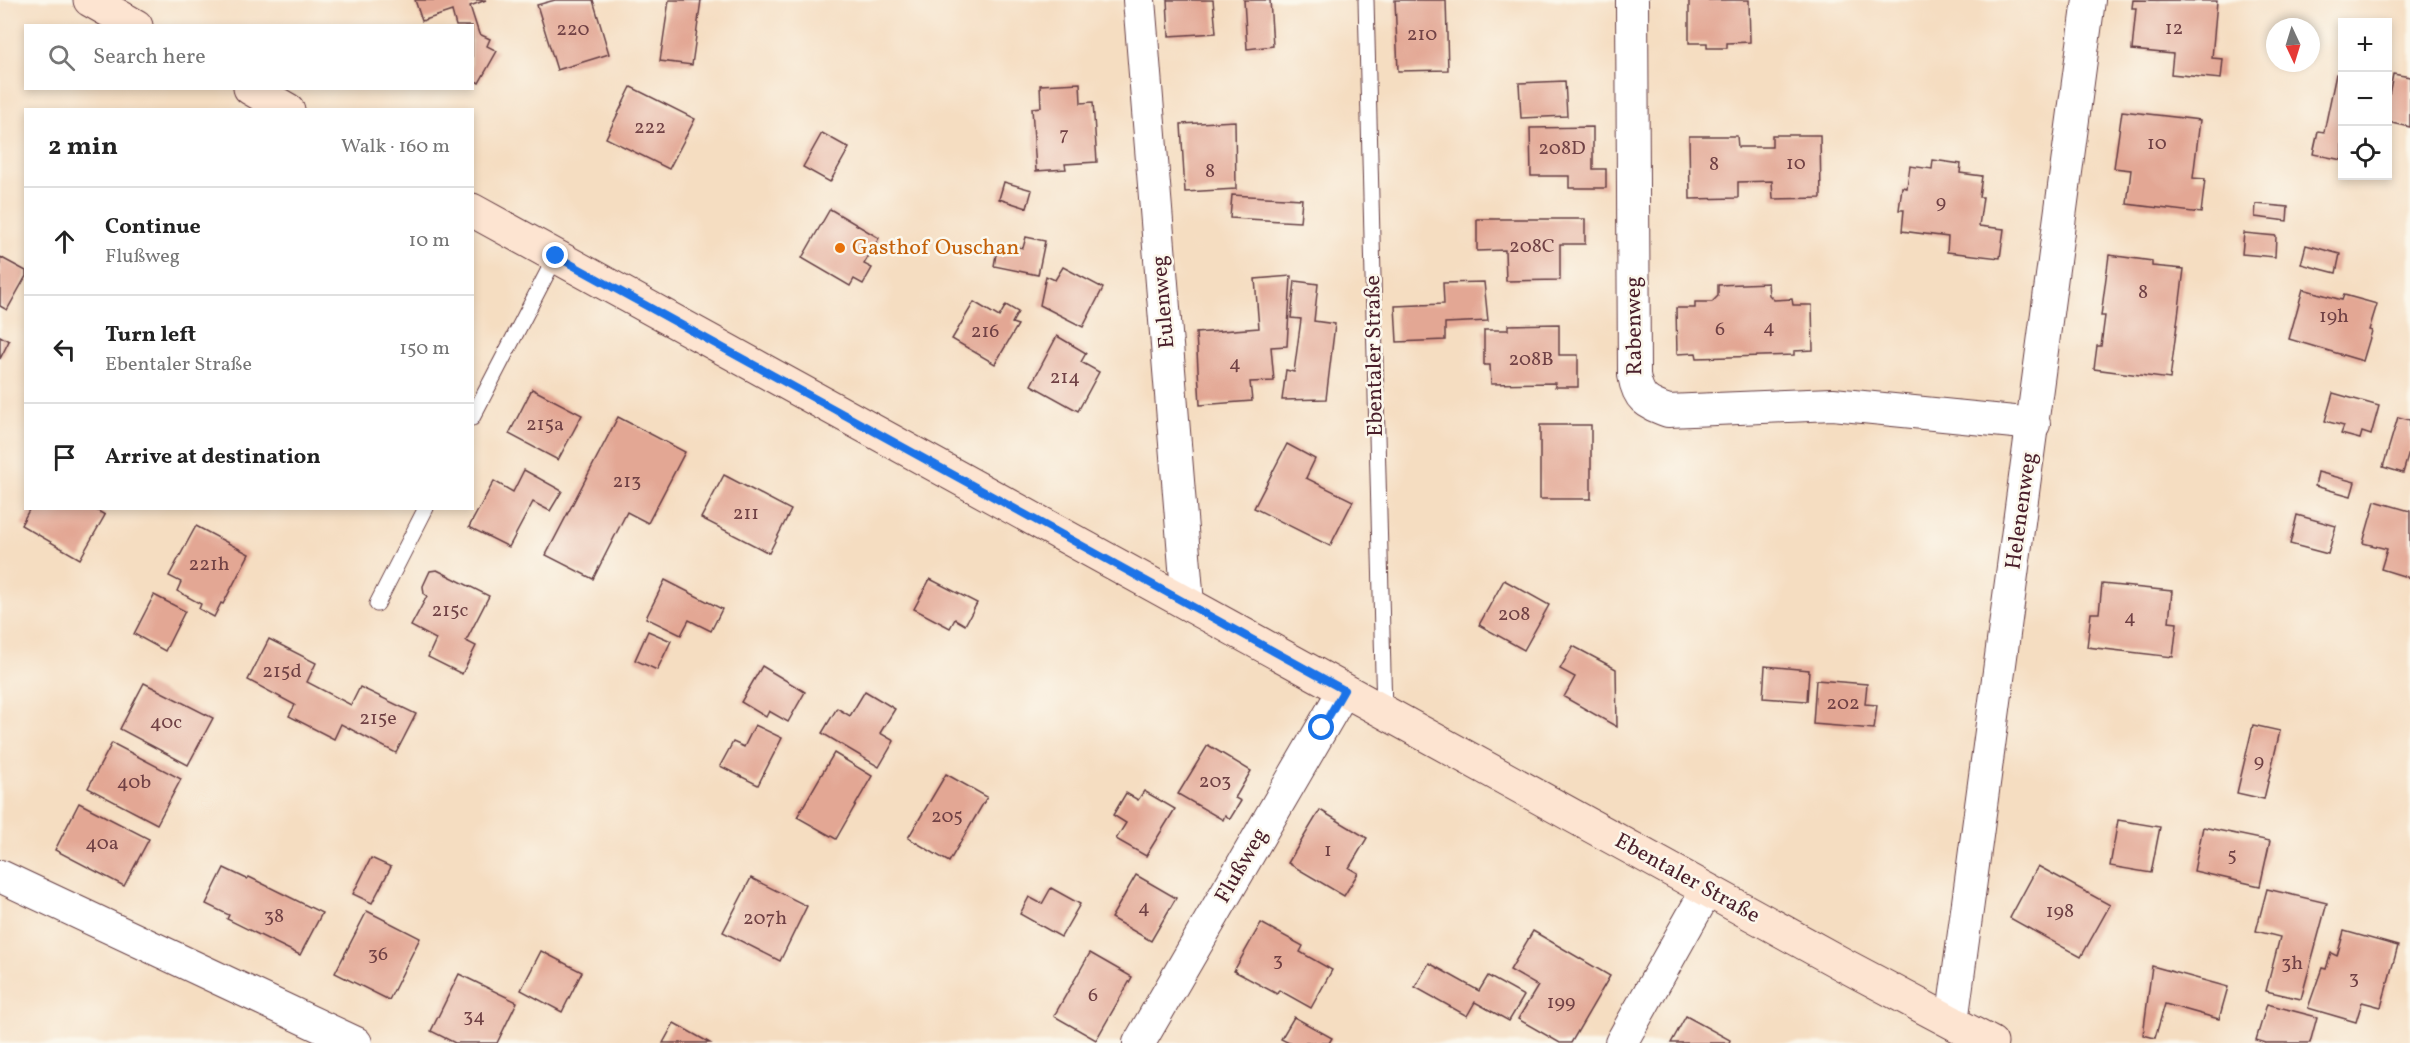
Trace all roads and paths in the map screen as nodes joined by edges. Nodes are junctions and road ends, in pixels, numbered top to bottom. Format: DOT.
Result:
graph roads {
  1 [pos="90,0"];
  2 [pos="1139,0"];
  3 [pos="1366,0"];
  4 [pos="1632,0"];
  5 [pos="2089,0"];
  6 [pos="132,24"];
  7 [pos="253,90"];
  8 [pos="285,108"];
  9 [pos="474,211"];
  10 [pos="556,256"];
  11 [pos="474,414"];
  12 [pos="2034,424"];
  13 [pos="425,510"];
  14 [pos="377,604"];
  15 [pos="1188,604"];
  16 [pos="1344,690"];
  17 [pos="1384,712"];
  18 [pos="0,876"];
  19 [pos="1707,890"];
  20 [pos="1952,1022"];
  21 [pos="356,1043"];
  22 [pos="1139,1043"];
  23 [pos="1621,1043"];
  24 [pos="1991,1043"];
  1 -- 6 [label="main road"];
  2 -- 15 [label="street, Eulenweg"];
  3 -- 17 [label="lane, Ebentaler Straße"];
  4 -- 12 [label="street, Rabenweg"];
  5 -- 12 [label="street, Helenenweg"];
  7 -- 8 [label="main road"];
  9 -- 10 [label="main road, Ebentaler Straße"];
  10 -- 11 [label="lane"];
  10 -- 15 [label="main road, Ebentaler Straße"];
  12 -- 20 [label="street, Helenenweg"];
  13 -- 14 [label="lane"];
  15 -- 16 [label="main road, Ebentaler Straße"];
  16 -- 17 [label="main road, Ebentaler Straße"];
  16 -- 22 [label="street, Flußweg"];
  17 -- 19 [label="main road, Ebentaler Straße"];
  18 -- 21 [label="street"];
  19 -- 20 [label="main road, Ebentaler Straße"];
  19 -- 23 [label="street"];
  20 -- 24 [label="main road, Ebentaler Straße"];
}
